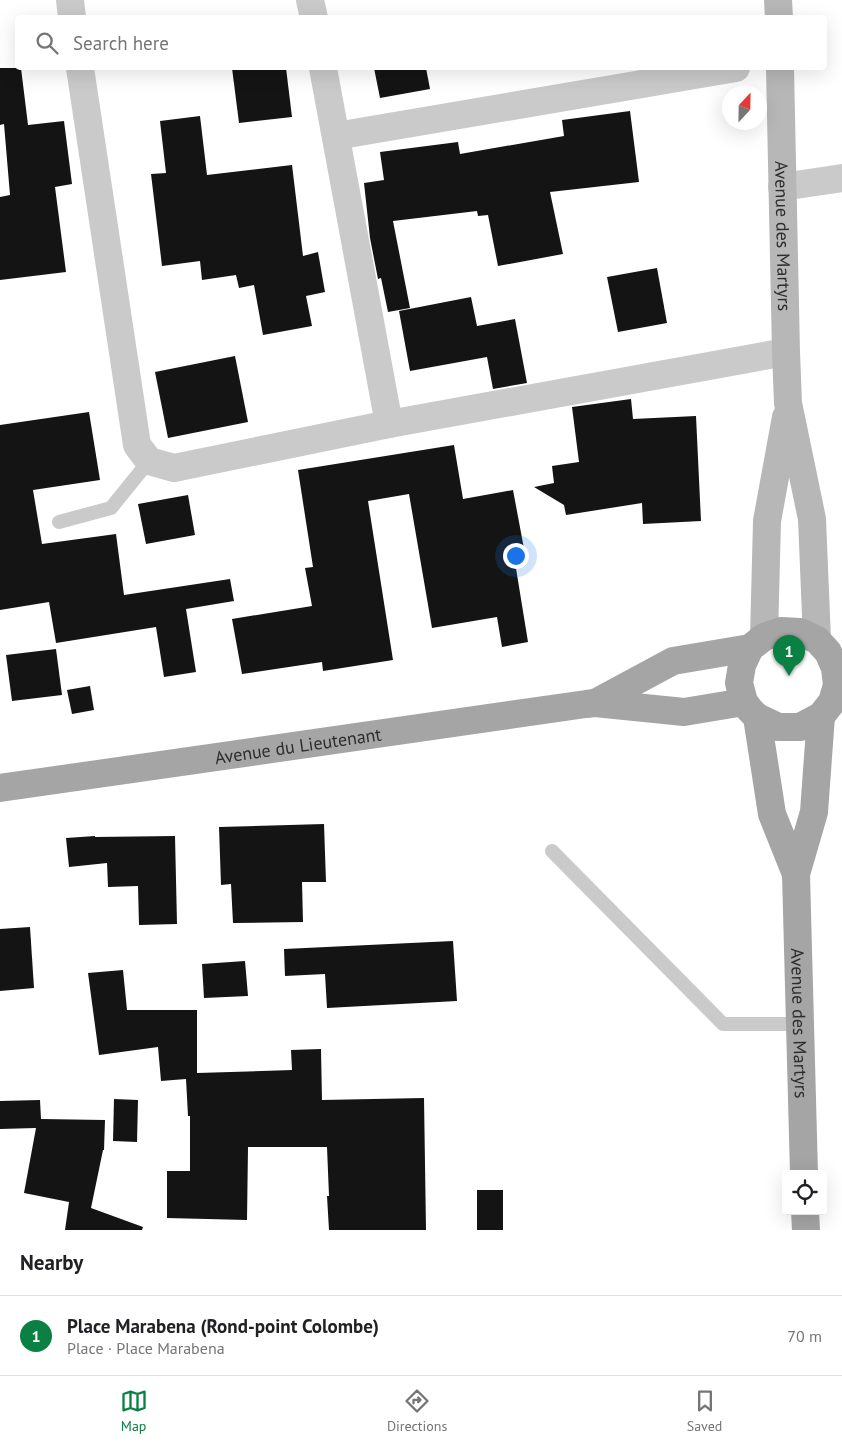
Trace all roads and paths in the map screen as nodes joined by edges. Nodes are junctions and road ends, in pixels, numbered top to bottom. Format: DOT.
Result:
graph roads {
  1 [pos="70,0"];
  2 [pos="310,0"];
  3 [pos="778,0"];
  4 [pos="72,15"];
  5 [pos="313,15"];
  6 [pos="779,15"];
  7 [pos="80,70"];
  8 [pos="323,70"];
  9 [pos="724,70"];
  10 [pos="780,70"];
  11 [pos="336,136"];
  12 [pos="842,178"];
  13 [pos="782,187"];
  14 [pos="786,352"];
  15 [pos="788,403"];
  16 [pos="389,424"];
  17 [pos="149,461"];
  18 [pos="59,522"];
  19 [pos="757,643"];
  20 [pos="829,647"];
  21 [pos="595,703"];
  22 [pos="831,705"];
  23 [pos="751,709"];
  24 [pos="0,788"];
  25 [pos="552,851"];
  26 [pos="796,874"];
  27 [pos="800,1024"];
  28 [pos="804,1170"];
  29 [pos="805,1215"];
  30 [pos="806,1230"];
  1 -- 4 [label="street"];
  2 -- 5 [label="street"];
  3 -- 6 [label="main road"];
  7 -- 17 [label="street"];
  8 -- 11 [label="street"];
  9 -- 11 [label="street"];
  10 -- 13 [label="main road, Avenue des Martyrs"];
  11 -- 16 [label="street"];
  12 -- 13 [label="street"];
  13 -- 14 [label="main road, Avenue des Martyrs"];
  14 -- 15 [label="main road, Avenue des Martyrs"];
  14 -- 16 [label="street"];
  15 -- 19 [label="main road, Avenue des Martyrs"];
  15 -- 20 [label="main road, Avenue des Martyrs"];
  16 -- 17 [label="street"];
  17 -- 18 [label="lane"];
  19 -- 20 [label="main road"];
  19 -- 21 [label="main road, Avenue du Lieutenant"];
  19 -- 23 [label="main road"];
  20 -- 22 [label="main road"];
  21 -- 23 [label="main road, Avenue du Lieutenant"];
  21 -- 24 [label="main road, Avenue du Lieutenant"];
  22 -- 23 [label="main road"];
  22 -- 26 [label="main road, Avenue des Martyrs"];
  23 -- 26 [label="main road, Avenue des Martyrs"];
  25 -- 27 [label="lane"];
  26 -- 27 [label="main road, Avenue des Martyrs"];
  27 -- 28 [label="main road, Avenue des Martyrs"];
  29 -- 30 [label="main road"];
}
